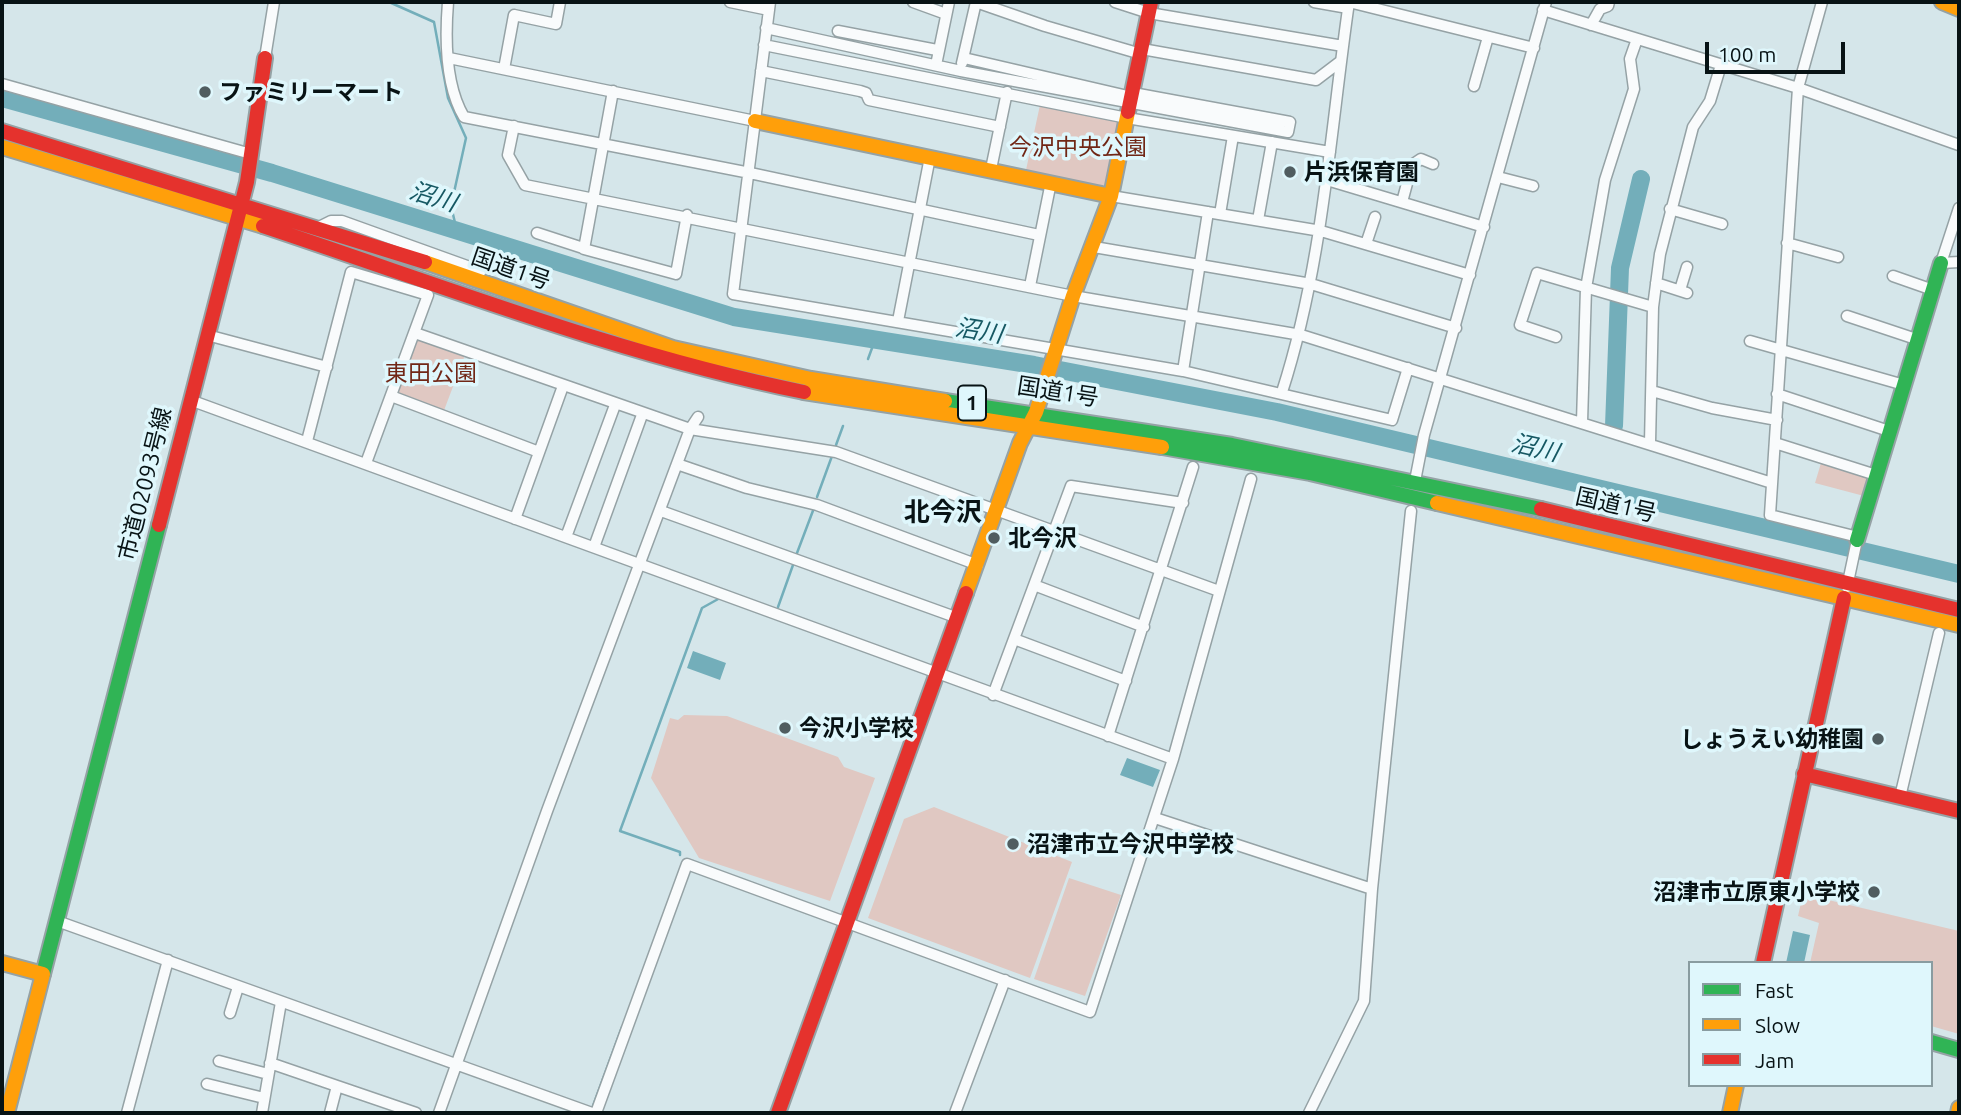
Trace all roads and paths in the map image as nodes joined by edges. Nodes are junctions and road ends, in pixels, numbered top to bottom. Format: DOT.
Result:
graph roads {
  1 [pos="274,2"];
  2 [pos="447,2"];
  3 [pos="560,2"];
  4 [pos="730,2"];
  5 [pos="913,2"];
  6 [pos="949,2"];
  7 [pos="976,2"];
  8 [pos="1115,2"];
  9 [pos="1314,2"];
  10 [pos="1609,2"];
  11 [pos="1822,2"];
  12 [pos="1942,2"];
  13 [pos="1349,4"];
  14 [pos="769,6"];
  15 [pos="1545,6"];
  16 [pos="1150,7"];
  17 [pos="1959,9"];
  18 [pos="946,15"];
  19 [pos="1591,25"];
  20 [pos="766,28"];
  21 [pos="838,31"];
  22 [pos="1488,37"];
  23 [pos="1637,39"];
  24 [pos="764,45"];
  25 [pos="846,46"];
  26 [pos="1343,46"];
  27 [pos="1534,48"];
  28 [pos="937,50"];
  29 [pos="1141,52"];
  30 [pos="265,58"];
  31 [pos="449,58"];
  32 [pos="964,58"];
  33 [pos="845,61"];
  34 [pos="1341,61"];
  35 [pos="936,65"];
  36 [pos="1721,65"];
  37 [pos="504,69"];
  38 [pos="761,71"];
  39 [pos="961,71"];
  40 [pos="2,84"];
  41 [pos="1474,86"];
  42 [pos="1798,88"];
  43 [pos="613,91"];
  44 [pos="1007,92"];
  45 [pos="1131,103"];
  46 [pos="755,121"];
  47 [pos="513,125"];
  48 [pos="1000,127"];
  49 [pos="2,131"];
  50 [pos="1233,136"];
  51 [pos="1272,142"];
  52 [pos="603,144"];
  53 [pos="1959,145"];
  54 [pos="2,147"];
  55 [pos="1330,152"];
  56 [pos="251,155"];
  57 [pos="930,157"];
  58 [pos="1433,164"];
  59 [pos="991,169"];
  60 [pos="750,173"];
  61 [pos="1498,177"];
  62 [pos="1327,180"];
  63 [pos="1051,182"];
  64 [pos="1534,186"];
  65 [pos="1111,195"];
  66 [pos="594,197"];
  67 [pos="241,202"];
  68 [pos="1402,202"];
  69 [pos="1959,208"];
  70 [pos="920,209"];
  71 [pos="1670,209"];
  72 [pos="1208,212"];
  73 [pos="1220,214"];
  74 [pos="687,215"];
  75 [pos="237,217"];
  76 [pos="1375,217"];
  77 [pos="1258,220"];
  78 [pos="1722,224"];
  79 [pos="319,227"];
  80 [pos="744,227"];
  81 [pos="1484,227"];
  82 [pos="1321,231"];
  83 [pos="537,233"];
  84 [pos="1039,235"];
  85 [pos="1787,243"];
  86 [pos="1366,244"];
  87 [pos="1094,247"];
  88 [pos="583,248"];
  89 [pos="1838,257"];
  90 [pos="911,262"];
  91 [pos="1959,262"];
  92 [pos="1202,263"];
  93 [pos="1941,263"];
  94 [pos="1687,267"];
  95 [pos="481,271"];
  96 [pos="1470,275"];
  97 [pos="1893,276"];
  98 [pos="1656,283"];
  99 [pos="1311,284"];
  100 [pos="1030,286"];
  101 [pos="1586,288"];
  102 [pos="1933,290"];
  103 [pos="1073,296"];
  104 [pos="1653,307"];
  105 [pos="1192,316"];
  106 [pos="1847,316"];
  107 [pos="898,321"];
  108 [pos="1456,328"];
  109 [pos="415,332"];
  110 [pos="207,335"];
  111 [pos="1301,335"];
  112 [pos="1556,337"];
  113 [pos="1750,341"];
  114 [pos="1919,341"];
  115 [pos="1780,348"];
  116 [pos="1055,352"];
  117 [pos="327,367"];
  118 [pos="1408,368"];
  119 [pos="1183,371"];
  120 [pos="1441,378"];
  121 [pos="1904,385"];
  122 [pos="563,386"];
  123 [pos="1652,391"];
  124 [pos="1282,393"];
  125 [pos="1777,394"];
  126 [pos="391,396"];
  127 [pos="190,400"];
  128 [pos="615,405"];
  129 [pos="1035,412"];
  130 [pos="642,415"];
  131 [pos="698,416"];
  132 [pos="1777,420"];
  133 [pos="1582,422"];
  134 [pos="1028,426"];
  135 [pos="690,429"];
  136 [pos="1889,431"];
  137 [pos="307,441"];
  138 [pos="1650,443"];
  139 [pos="1775,443"];
  140 [pos="539,452"];
  141 [pos="366,463"];
  142 [pos="677,464"];
  143 [pos="1193,467"];
  144 [pos="1876,475"];
  145 [pos="1251,479"];
  146 [pos="1415,481"];
  147 [pos="1772,483"];
  148 [pos="1183,503"];
  149 [pos="999,509"];
  150 [pos="662,511"];
  151 [pos="1410,511"];
  152 [pos="515,519"];
  153 [pos="1054,531"];
  154 [pos="566,537"];
  155 [pos="1858,538"];
  156 [pos="594,547"];
  157 [pos="641,562"];
  158 [pos="978,565"];
  159 [pos="1161,570"];
  160 [pos="1034,585"];
  161 [pos="1219,591"];
  162 [pos="1846,591"];
  163 [pos="1959,610"];
  164 [pos="958,618"];
  165 [pos="1959,625"];
  166 [pos="1144,627"];
  167 [pos="1939,633"];
  168 [pos="1014,639"];
  169 [pos="938,673"];
  170 [pos="1126,681"];
  171 [pos="993,695"];
  172 [pos="1108,736"];
  173 [pos="1174,760"];
  174 [pos="1804,774"];
  175 [pos="1900,797"];
  176 [pos="1959,811"];
  177 [pos="1155,818"];
  178 [pos="1372,889"];
  179 [pos="57,921"];
  180 [pos="847,924"];
  181 [pos="168,960"];
  182 [pos="1763,961"];
  183 [pos="2,962"];
  184 [pos="43,974"];
  185 [pos="1004,980"];
  186 [pos="238,986"];
  187 [pos="281,1002"];
  188 [pos="230,1013"];
  189 [pos="1933,1043"];
  190 [pos="1959,1050"];
  191 [pos="219,1061"];
  192 [pos="455,1065"];
  193 [pos="269,1068"];
  194 [pos="207,1084"];
  195 [pos="338,1086"];
  196 [pos="1736,1087"];
  197 [pos="264,1098"];
  198 [pos="6,1113"];
  199 [pos="127,1113"];
  200 [pos="262,1113"];
  201 [pos="330,1113"];
  202 [pos="416,1113"];
  203 [pos="439,1113"];
  204 [pos="594,1113"];
  205 [pos="778,1113"];
  206 [pos="955,1113"];
  207 [pos="1309,1113"];
  208 [pos="1730,1113"];
  1 -- 30 [label="street, 市道02093号線"];
  2 -- 31 [label="street"];
  3 -- 37 [label="street"];
  4 -- 14 [label="street"];
  5 -- 18 [label="street"];
  6 -- 18 [label="street"];
  7 -- 29 [label="street"];
  7 -- 32 [label="street"];
  8 -- 16 [label="street"];
  9 -- 13 [label="street"];
  10 -- 19 [label="street"];
  11 -- 42 [label="street"];
  12 -- 17 [label="main road"];
  13 -- 22 [label="street"];
  13 -- 26 [label="street"];
  14 -- 20 [label="street"];
  15 -- 19 [label="street"];
  15 -- 27 [label="street"];
  16 -- 26 [label="street"];
  16 -- 29 [label="main road"];
  18 -- 28 [label="street"];
  19 -- 23 [label="street"];
  20 -- 24 [label="street"];
  20 -- 25 [label="street"];
  21 -- 28 [label="street"];
  22 -- 27 [label="street"];
  22 -- 41 [label="street"];
  23 -- 36 [label="street"];
  23 -- 101 [label="street"];
  24 -- 33 [label="street"];
  24 -- 38 [label="street"];
  25 -- 33 [label="street"];
  25 -- 35 [label="street"];
  26 -- 34 [label="street"];
  27 -- 61 [label="street"];
  28 -- 35 [label="street"];
  29 -- 34 [label="street"];
  29 -- 45 [label="main road"];
  30 -- 56 [label="main road, 市道02093号線"];
  31 -- 37 [label="street"];
  31 -- 47 [label="street"];
  32 -- 39 [label="street"];
  32 -- 45 [label="street"];
  33 -- 44 [label="street"];
  34 -- 55 [label="street"];
  35 -- 39 [label="street"];
  36 -- 42 [label="street"];
  36 -- 71 [label="street"];
  37 -- 43 [label="street"];
  38 -- 46 [label="street"];
  38 -- 48 [label="street"];
  39 -- 45 [label="street"];
  40 -- 56 [label="street"];
  42 -- 53 [label="street"];
  42 -- 85 [label="street"];
  43 -- 46 [label="street"];
  43 -- 52 [label="street"];
  44 -- 45 [label="street"];
  44 -- 48 [label="street"];
  45 -- 45 [label="street"];
  45 -- 50 [label="street"];
  45 -- 65 [label="main road"];
  46 -- 57 [label="main road"];
  46 -- 60 [label="street"];
  47 -- 52 [label="street"];
  47 -- 66 [label="street"];
  48 -- 59 [label="street"];
  49 -- 67 [label="main road, 国道1号 / 1"];
  50 -- 51 [label="street"];
  50 -- 73 [label="street"];
  51 -- 55 [label="street"];
  51 -- 77 [label="street"];
  52 -- 60 [label="street"];
  52 -- 66 [label="street"];
  54 -- 75 [label="main road, 国道1号 / 1"];
  55 -- 62 [label="street"];
  56 -- 67 [label="main road, 市道02093号線"];
  57 -- 59 [label="main road"];
  57 -- 70 [label="street"];
  58 -- 68 [label="street"];
  59 -- 63 [label="main road"];
  60 -- 70 [label="street"];
  60 -- 80 [label="street"];
  61 -- 64 [label="street"];
  61 -- 81 [label="street"];
  62 -- 68 [label="street"];
  62 -- 82 [label="street"];
  63 -- 65 [label="main road"];
  63 -- 84 [label="street"];
  65 -- 72 [label="street"];
  65 -- 87 [label="main road"];
  66 -- 74 [label="street"];
  66 -- 88 [label="street"];
  67 -- 75 [label="main road, 市道02093号線"];
  67 -- 79 [label="main road, 国道1号 / 1"];
  68 -- 81 [label="street"];
  69 -- 93 [label="street"];
  70 -- 84 [label="street"];
  70 -- 90 [label="street"];
  71 -- 78 [label="street"];
  71 -- 98 [label="street"];
  72 -- 73 [label="street"];
  72 -- 92 [label="street"];
  73 -- 77 [label="street"];
  74 -- 80 [label="street"];
  74 -- 88 [label="street"];
  75 -- 110 [label="main road, 市道02093号線"];
  75 -- 134 [label="main road, 国道1号 / 1"];
  76 -- 86 [label="street"];
  77 -- 82 [label="street"];
  79 -- 95 [label="street"];
  79 -- 129 [label="main road, 国道1号 / 1"];
  80 -- 90 [label="street"];
  80 -- 107 [label="street"];
  81 -- 96 [label="street"];
  82 -- 86 [label="street"];
  82 -- 99 [label="street"];
  83 -- 88 [label="street"];
  84 -- 100 [label="street"];
  85 -- 89 [label="street"];
  85 -- 115 [label="street"];
  86 -- 96 [label="street"];
  87 -- 92 [label="street"];
  87 -- 103 [label="main road"];
  90 -- 100 [label="street"];
  90 -- 107 [label="street"];
  91 -- 93 [label="street"];
  92 -- 99 [label="street"];
  92 -- 105 [label="street"];
  93 -- 102 [label="main road"];
  94 -- 98 [label="street"];
  96 -- 108 [label="street"];
  97 -- 102 [label="street"];
  98 -- 104 [label="street"];
  99 -- 108 [label="street"];
  99 -- 111 [label="street"];
  100 -- 103 [label="street"];
  101 -- 104 [label="street"];
  101 -- 112 [label="street"];
  101 -- 133 [label="street"];
  102 -- 114 [label="main road"];
  103 -- 105 [label="street"];
  103 -- 116 [label="main road"];
  104 -- 123 [label="street"];
  105 -- 111 [label="street"];
  105 -- 119 [label="street"];
  106 -- 114 [label="street"];
  107 -- 116 [label="street"];
  108 -- 120 [label="street"];
  109 -- 117 [label="street"];
  109 -- 122 [label="street"];
  109 -- 126 [label="street"];
  110 -- 117 [label="street"];
  110 -- 127 [label="main road, 市道02093号線"];
  111 -- 118 [label="street"];
  111 -- 124 [label="street"];
  113 -- 115 [label="street"];
  114 -- 121 [label="main road"];
  115 -- 121 [label="street"];
  115 -- 125 [label="street"];
  116 -- 119 [label="street"];
  116 -- 129 [label="main road"];
  117 -- 137 [label="street"];
  118 -- 120 [label="street"];
  118 -- 124 [label="street"];
  119 -- 124 [label="street"];
  120 -- 133 [label="street"];
  120 -- 146 [label="street"];
  121 -- 136 [label="main road"];
  122 -- 128 [label="street"];
  122 -- 140 [label="street"];
  123 -- 132 [label="street"];
  123 -- 138 [label="street"];
  125 -- 132 [label="street"];
  125 -- 136 [label="street"];
  126 -- 140 [label="street"];
  126 -- 141 [label="street"];
  127 -- 137 [label="street"];
  127 -- 179 [label="main road, 市道02093号線"];
  128 -- 130 [label="street"];
  128 -- 154 [label="street"];
  129 -- 134 [label="main road"];
  129 -- 146 [label="main road, 国道1号 / 1"];
  130 -- 135 [label="street"];
  130 -- 156 [label="street"];
  131 -- 135 [label="street"];
  132 -- 139 [label="street"];
  133 -- 138 [label="street"];
  134 -- 149 [label="main road"];
  134 -- 162 [label="main road, 国道1号 / 1"];
  135 -- 142 [label="street"];
  135 -- 149 [label="street"];
  136 -- 144 [label="main road"];
  137 -- 141 [label="street"];
  138 -- 147 [label="street"];
  139 -- 144 [label="street"];
  139 -- 147 [label="street"];
  140 -- 152 [label="street"];
  141 -- 152 [label="street"];
  142 -- 150 [label="street"];
  142 -- 158 [label="street"];
  143 -- 148 [label="street"];
  144 -- 155 [label="main road"];
  145 -- 161 [label="street"];
  146 -- 162 [label="main road, 国道1号 / 1"];
  147 -- 155 [label="street"];
  148 -- 153 [label="street"];
  148 -- 159 [label="street"];
  149 -- 153 [label="street"];
  149 -- 158 [label="main road"];
  150 -- 157 [label="street"];
  150 -- 164 [label="street"];
  151 -- 178 [label="street"];
  152 -- 154 [label="street"];
  153 -- 159 [label="street"];
  153 -- 160 [label="street"];
  154 -- 156 [label="street"];
  155 -- 162 [label="street"];
  156 -- 157 [label="street"];
  157 -- 169 [label="street"];
  157 -- 192 [label="street"];
  158 -- 164 [label="main road"];
  159 -- 161 [label="street"];
  159 -- 166 [label="street"];
  160 -- 166 [label="street"];
  160 -- 168 [label="street"];
  161 -- 173 [label="street"];
  162 -- 163 [label="main road, 国道1号 / 1"];
  162 -- 165 [label="main road, 国道1号 / 1"];
  162 -- 174 [label="main road"];
  164 -- 169 [label="main road"];
  166 -- 170 [label="street"];
  167 -- 175 [label="street"];
  168 -- 170 [label="street"];
  168 -- 171 [label="street"];
  169 -- 171 [label="street"];
  169 -- 180 [label="main road"];
  170 -- 172 [label="street"];
  171 -- 172 [label="street"];
  172 -- 173 [label="street"];
  173 -- 177 [label="street"];
  174 -- 175 [label="main road"];
  174 -- 182 [label="main road"];
  175 -- 176 [label="main road"];
  177 -- 178 [label="street"];
  177 -- 185 [label="street"];
  178 -- 207 [label="street"];
  179 -- 181 [label="street"];
  179 -- 184 [label="main road, 市道02093号線"];
  180 -- 185 [label="street"];
  180 -- 204 [label="street"];
  180 -- 205 [label="main road"];
  181 -- 186 [label="street"];
  181 -- 199 [label="street"];
  183 -- 184 [label="main road"];
  184 -- 198 [label="main road, 市道02093号線"];
  185 -- 206 [label="street"];
  186 -- 187 [label="street"];
  186 -- 188 [label="street"];
  187 -- 192 [label="street"];
  187 -- 193 [label="street"];
  189 -- 190 [label="main road"];
  191 -- 193 [label="street"];
  192 -- 203 [label="street"];
  192 -- 204 [label="street"];
  193 -- 195 [label="street"];
  193 -- 197 [label="street"];
  194 -- 197 [label="street"];
  195 -- 201 [label="street"];
  195 -- 202 [label="street"];
  196 -- 208 [label="main road"];
  197 -- 200 [label="street"];
}
